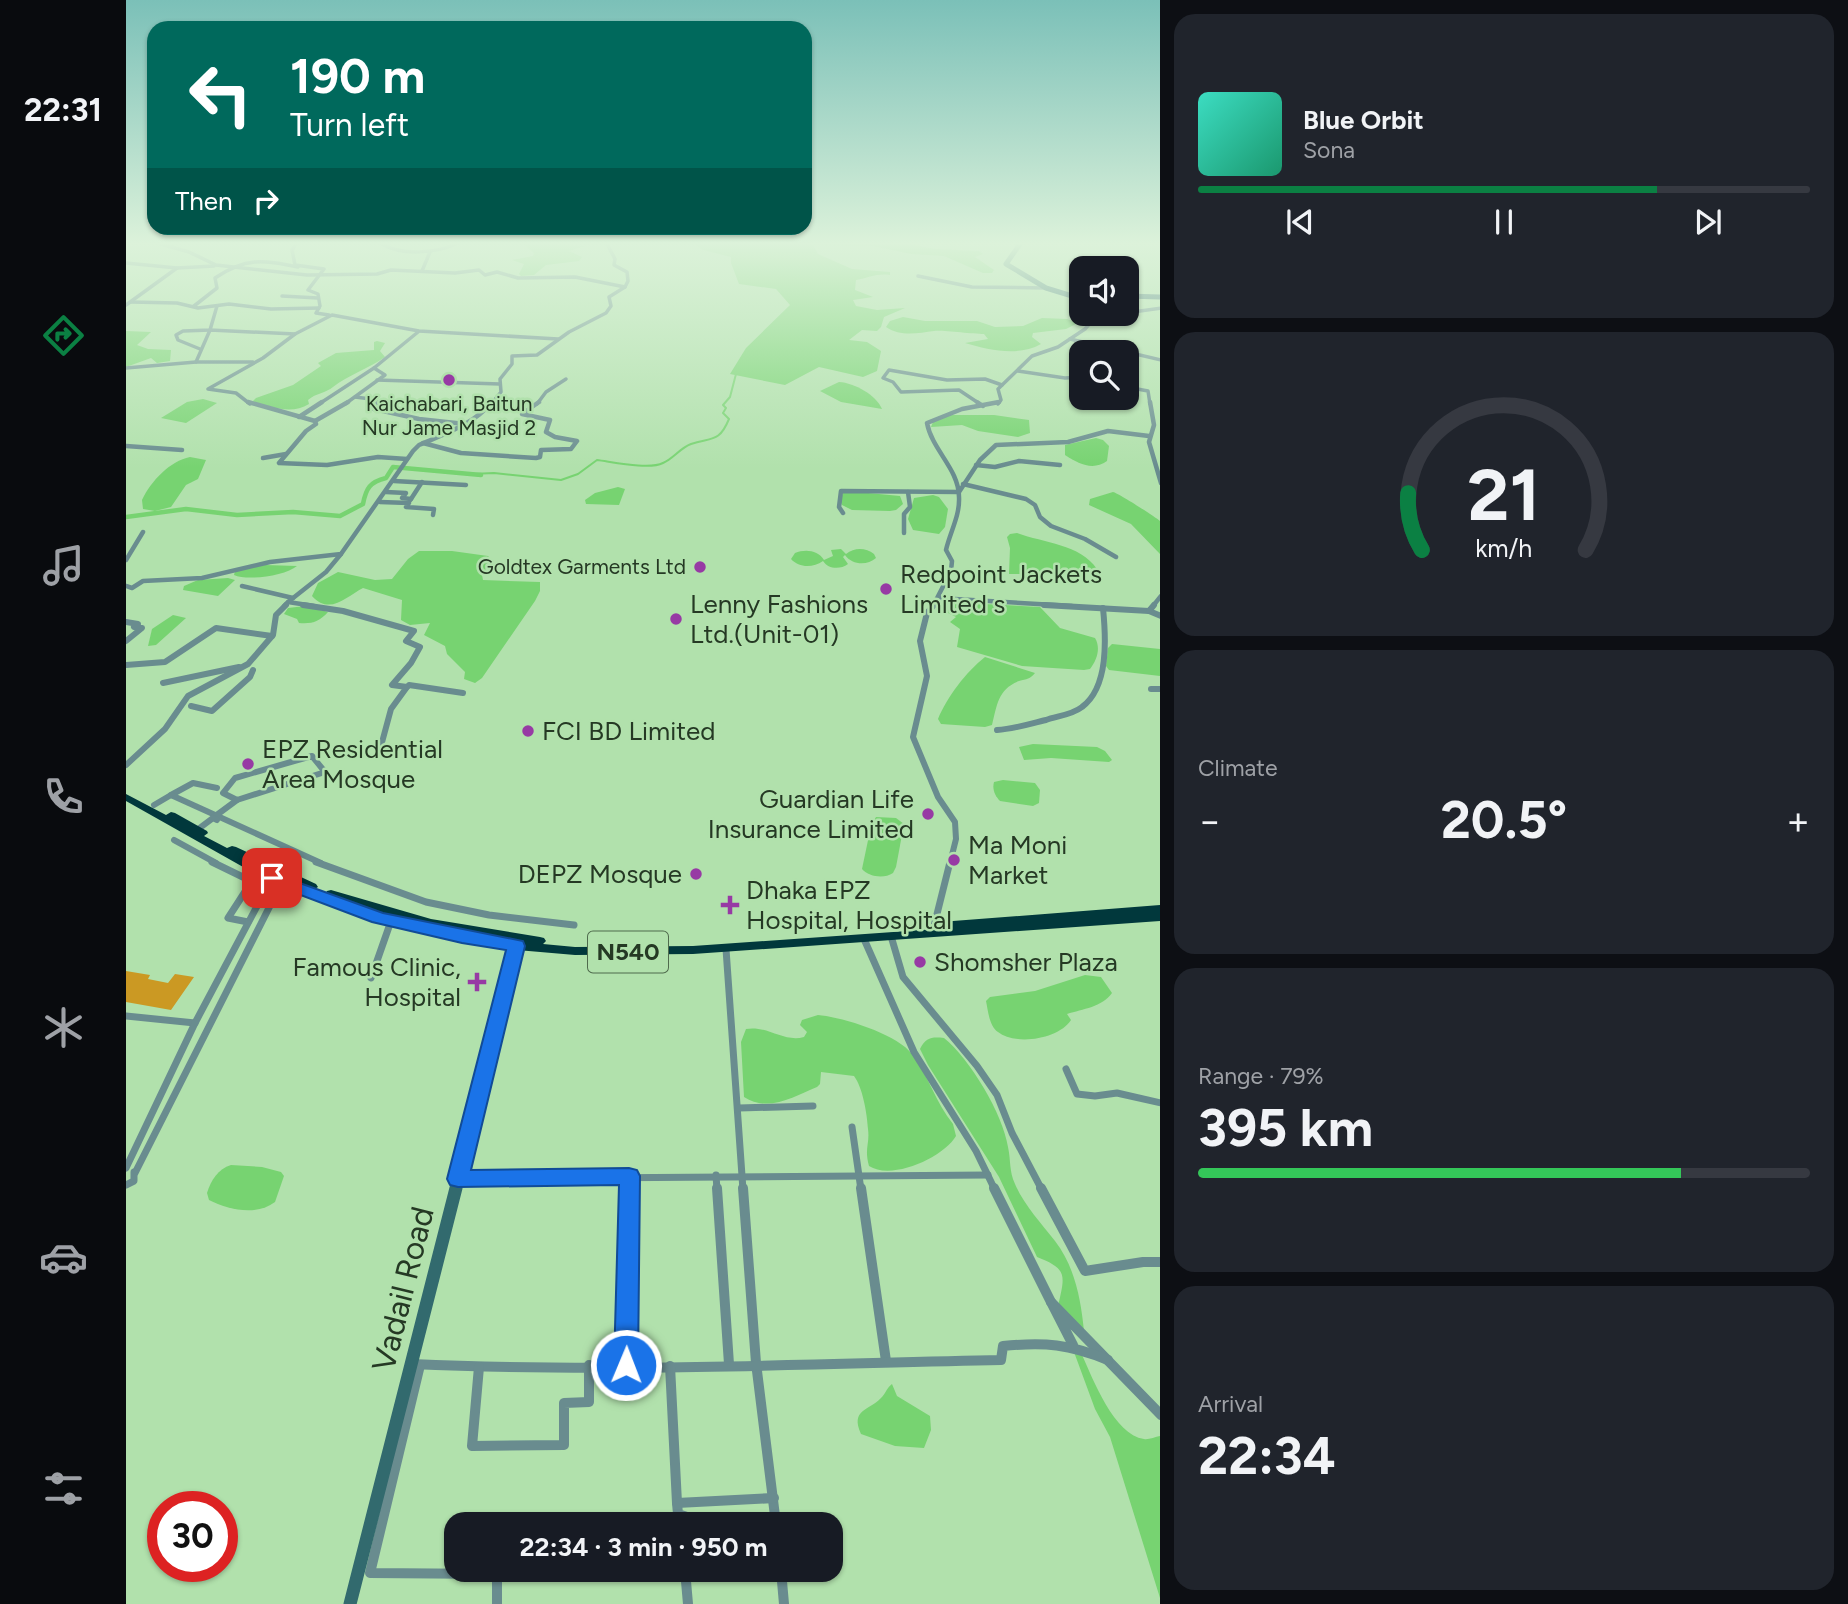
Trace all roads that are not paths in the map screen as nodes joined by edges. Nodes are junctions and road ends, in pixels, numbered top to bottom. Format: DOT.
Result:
graph roads {
  1 [pos="213,319"];
  2 [pos="324,319"];
  3 [pos="353,319"];
  4 [pos="595,319"];
  5 [pos="1086,326"];
  6 [pos="210,330"];
  7 [pos="419,331"];
  8 [pos="295,334"];
  9 [pos="558,339"];
  10 [pos="1070,339"];
  11 [pos="1074,340"];
  12 [pos="200,349"];
  13 [pos="1139,355"];
  14 [pos="1160,359"];
  15 [pos="196,362"];
  16 [pos="254,362"];
  17 [pos="126,368"];
  18 [pos="373,368"];
  19 [pos="1018,371"];
  20 [pos="1069,378"];
  21 [pos="566,379"];
  22 [pos="377,380"];
  23 [pos="500,384"];
  24 [pos="1002,385"];
  25 [pos="1139,389"];
  26 [pos="355,397"];
  27 [pos="983,406"];
  28 [pos="298,418"];
  29 [pos="1160,419"];
  30 [pos="1153,420"];
  31 [pos="315,421"];
  32 [pos="467,425"];
  33 [pos="1149,436"];
  34 [pos="423,443"];
  35 [pos="126,446"];
  36 [pos="182,450"];
  37 [pos="286,454"];
  38 [pos="264,458"];
  39 [pos="405,461"];
  40 [pos="976,465"];
  41 [pos="1060,465"];
  42 [pos="1158,469"];
  43 [pos="394,481"];
  44 [pos="422,482"];
  45 [pos="1160,483"];
  46 [pos="963,484"];
  47 [pos="466,485"];
  48 [pos="386,492"];
  49 [pos="908,492"];
  50 [pos="959,492"];
  51 [pos="380,502"];
  52 [pos="407,505"];
  53 [pos="843,513"];
  54 [pos="433,515"];
  55 [pos="143,532"];
  56 [pos="904,533"];
  57 [pos="129,551"];
  58 [pos="341,554"];
  59 [pos="1116,557"];
  60 [pos="126,560"];
  61 [pos="242,586"];
  62 [pos="128,588"];
  63 [pos="1160,596"];
  64 [pos="938,598"];
  65 [pos="290,600"];
  66 [pos="1103,608"];
  67 [pos="1149,611"];
  68 [pos="1160,616"];
  69 [pos="126,622"];
  70 [pos="272,636"];
  71 [pos="126,641"];
  72 [pos="126,666"];
  73 [pos="245,667"];
  74 [pos="253,670"];
  75 [pos="163,682"];
  76 [pos="407,687"];
  77 [pos="1151,689"];
  78 [pos="1160,689"];
  79 [pos="463,693"];
  80 [pos="191,706"];
  81 [pos="997,730"];
  82 [pos="381,746"];
  83 [pos="126,765"];
  84 [pos="235,778"];
  85 [pos="217,788"];
  86 [pos="126,789"];
  87 [pos="223,793"];
  88 [pos="172,795"];
  89 [pos="237,800"];
  90 [pos="129,801"];
  91 [pos="154,805"];
  92 [pos="215,817"];
  93 [pos="197,830"];
  94 [pos="174,840"];
  95 [pos="277,880"];
  96 [pos="1160,909"];
  97 [pos="1160,917"];
  98 [pos="391,921"];
  99 [pos="248,922"];
  100 [pos="574,925"];
  101 [pos="934,926"];
  102 [pos="891,936"];
  103 [pos="864,939"];
  104 [pos="516,946"];
  105 [pos="726,948"];
  106 [pos="371,978"];
  107 [pos="126,1016"];
  108 [pos="195,1023"];
  109 [pos="1066,1069"];
  110 [pos="1160,1103"];
  111 [pos="813,1106"];
  112 [pos="739,1108"];
  113 [pos="852,1127"];
  114 [pos="129,1171"];
  115 [pos="716,1175"];
  116 [pos="744,1175"];
  117 [pos="988,1175"];
  118 [pos="629,1176"];
  119 [pos="858,1176"];
  120 [pos="458,1179"];
  121 [pos="126,1185"];
  122 [pos="1160,1262"];
  123 [pos="1051,1302"];
  124 [pos="1073,1345"];
  125 [pos="1108,1360"];
  126 [pos="886,1362"];
  127 [pos="756,1363"];
  128 [pos="729,1364"];
  129 [pos="416,1365"];
  130 [pos="589,1365"];
  131 [pos="626,1365"];
  132 [pos="670,1366"];
  133 [pos="480,1367"];
  134 [pos="1160,1415"];
  135 [pos="774,1498"];
  136 [pos="678,1509"];
  137 [pos="676,1512"];
  138 [pos="682,1512"];
  139 [pos="775,1512"];
  140 [pos="686,1582"];
  141 [pos="781,1582"];
  142 [pos="350,1604"];
  143 [pos="498,1604"];
  144 [pos="688,1604"];
  145 [pos="784,1604"];
  1 -- 6 [label="street"];
  2 -- 8 [label="street"];
  3 -- 7 [label="street"];
  4 -- 9 [label="street"];
  5 -- 10 [label="street"];
  6 -- 8 [label="street"];
  6 -- 12 [label="street"];
  6 -- 12 [label="street"];
  7 -- 9 [label="street"];
  7 -- 18 [label="street"];
  8 -- 16 [label="street"];
  9 -- 23 [label="street"];
  10 -- 11 [label="street"];
  10 -- 19 [label="street"];
  12 -- 15 [label="street"];
  13 -- 14 [label="street"];
  15 -- 16 [label="street"];
  15 -- 17 [label="street"];
  16 -- 28 [label="street"];
  18 -- 22 [label="street"];
  18 -- 28 [label="street"];
  19 -- 20 [label="street"];
  19 -- 24 [label="street"];
  21 -- 34 [label="street"];
  22 -- 23 [label="street"];
  22 -- 26 [label="street"];
  23 -- 32 [label="street"];
  24 -- 27 [label="street"];
  24 -- 27 [label="street"];
  25 -- 30 [label="street"];
  26 -- 31 [label="street"];
  26 -- 32 [label="street"];
  27 -- 50 [label="street"];
  28 -- 31 [label="street"];
  29 -- 30 [label="street"];
  30 -- 33 [label="street"];
  31 -- 37 [label="street"];
  32 -- 34 [label="street"];
  33 -- 40 [label="street"];
  33 -- 42 [label="street"];
  34 -- 39 [label="street"];
  35 -- 36 [label="street"];
  37 -- 38 [label="street"];
  37 -- 39 [label="street"];
  39 -- 43 [label="street"];
  40 -- 41 [label="street"];
  40 -- 46 [label="street"];
  42 -- 45 [label="street"];
  43 -- 44 [label="street"];
  43 -- 48 [label="street"];
  44 -- 47 [label="street"];
  44 -- 52 [label="street"];
  46 -- 50 [label="street"];
  46 -- 59 [label="street"];
  48 -- 51 [label="street"];
  48 -- 52 [label="street"];
  49 -- 50 [label="street"];
  49 -- 53 [label="street"];
  49 -- 56 [label="street"];
  50 -- 64 [label="street"];
  51 -- 52 [label="street"];
  51 -- 58 [label="street"];
  52 -- 54 [label="street"];
  55 -- 57 [label="street"];
  57 -- 60 [label="street"];
  58 -- 62 [label="street"];
  58 -- 65 [label="street"];
  61 -- 65 [label="street"];
  63 -- 67 [label="street"];
  64 -- 66 [label="street"];
  64 -- 101 [label="street"];
  65 -- 70 [label="street"];
  65 -- 76 [label="street"];
  66 -- 67 [label="street"];
  66 -- 81 [label="street"];
  67 -- 68 [label="street"];
  69 -- 71 [label="street"];
  70 -- 72 [label="street"];
  70 -- 73 [label="street"];
  73 -- 75 [label="street"];
  73 -- 83 [label="street"];
  74 -- 80 [label="street"];
  76 -- 79 [label="street"];
  76 -- 82 [label="street"];
  77 -- 78 [label="street"];
  84 -- 85 [label="street"];
  84 -- 87 [label="street"];
  84 -- 89 [label="street"];
  85 -- 87 [label="street"];
  85 -- 88 [label="street"];
  86 -- 91 [label="highway, N540"];
  87 -- 89 [label="street"];
  88 -- 91 [label="street"];
  88 -- 92 [label="street"];
  89 -- 92 [label="street"];
  90 -- 95 [label="highway, N540"];
  91 -- 93 [label="highway, N540"];
  92 -- 93 [label="street"];
  92 -- 100 [label="street"];
  93 -- 101 [label="highway, N540"];
  94 -- 99 [label="street"];
  95 -- 98 [label="highway, N540"];
  95 -- 99 [label="street"];
  95 -- 114 [label="street"];
  96 -- 101 [label="highway, N540"];
  97 -- 102 [label="highway, N540"];
  98 -- 104 [label="highway, N540"];
  98 -- 106 [label="street"];
  99 -- 108 [label="street"];
  102 -- 103 [label="highway, N540"];
  102 -- 122 [label="street"];
  103 -- 105 [label="highway, N540"];
  103 -- 117 [label="street"];
  104 -- 105 [label="highway, N540"];
  104 -- 120 [label="street, Vadail Road"];
  105 -- 112 [label="street"];
  107 -- 108 [label="street"];
  108 -- 114 [label="street"];
  109 -- 110 [label="street"];
  111 -- 112 [label="street"];
  112 -- 116 [label="street"];
  113 -- 119 [label="street"];
  114 -- 121 [label="street"];
  115 -- 116 [label="street"];
  115 -- 118 [label="street"];
  115 -- 128 [label="street"];
  116 -- 119 [label="street"];
  116 -- 127 [label="street"];
  117 -- 119 [label="street"];
  117 -- 123 [label="street"];
  118 -- 120 [label="street"];
  118 -- 131 [label="street"];
  119 -- 126 [label="street"];
  120 -- 129 [label="street, Vadail Road"];
  123 -- 124 [label="street"];
  123 -- 125 [label="street"];
  124 -- 125 [label="street"];
  124 -- 126 [label="street"];
  125 -- 134 [label="street"];
  126 -- 127 [label="street"];
  127 -- 128 [label="street"];
  127 -- 135 [label="street"];
  128 -- 132 [label="street"];
  129 -- 133 [label="street"];
  129 -- 142 [label="street, Vadail Road"];
  129 -- 143 [label="street"];
  130 -- 131 [label="street"];
  130 -- 133 [label="street"];
  130 -- 133 [label="street"];
  131 -- 132 [label="street"];
  132 -- 136 [label="street"];
  135 -- 136 [label="street"];
  135 -- 139 [label="street"];
  136 -- 137 [label="street"];
  136 -- 138 [label="street"];
  140 -- 144 [label="street"];
  141 -- 145 [label="street"];
}
